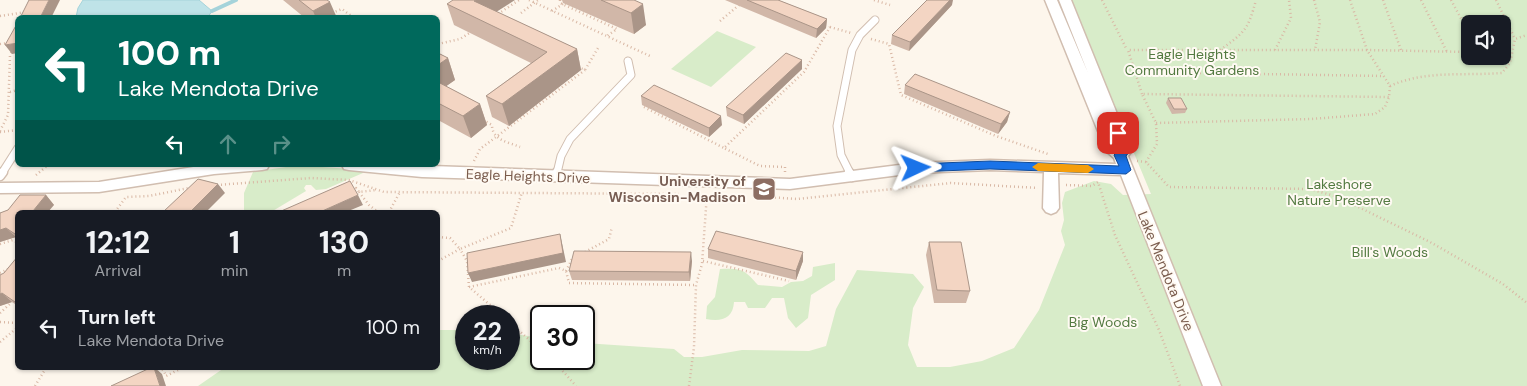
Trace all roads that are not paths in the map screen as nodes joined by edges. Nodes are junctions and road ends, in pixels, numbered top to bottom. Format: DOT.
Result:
graph roads {
  1 [pos="1051,0"];
  2 [pos="1065,0"];
  3 [pos="875,20"];
  4 [pos="628,61"];
  5 [pos="15,153"];
  6 [pos="1053,162"];
  7 [pos="1123,162"];
  8 [pos="238,167"];
  9 [pos="370,167"];
  10 [pos="0,176"];
  11 [pos="556,176"];
  12 [pos="852,177"];
  13 [pos="0,188"];
  14 [pos="1051,208"];
  15 [pos="1212,386"];
  1 -- 7 [label="street, Lake Mendota Drive"];
  2 -- 7 [label="street, Lake Mendota Drive"];
  3 -- 12 [label="lane"];
  4 -- 11 [label="lane"];
  5 -- 10 [label="lane"];
  6 -- 7 [label="street, Eagle Heights Drive"];
  6 -- 12 [label="street, Eagle Heights Drive"];
  6 -- 14 [label="street"];
  7 -- 15 [label="street, Lake Mendota Drive"];
  8 -- 13 [label="street"];
  9 -- 11 [label="street, Eagle Heights Drive"];
  11 -- 12 [label="street, Eagle Heights Drive"];
}
